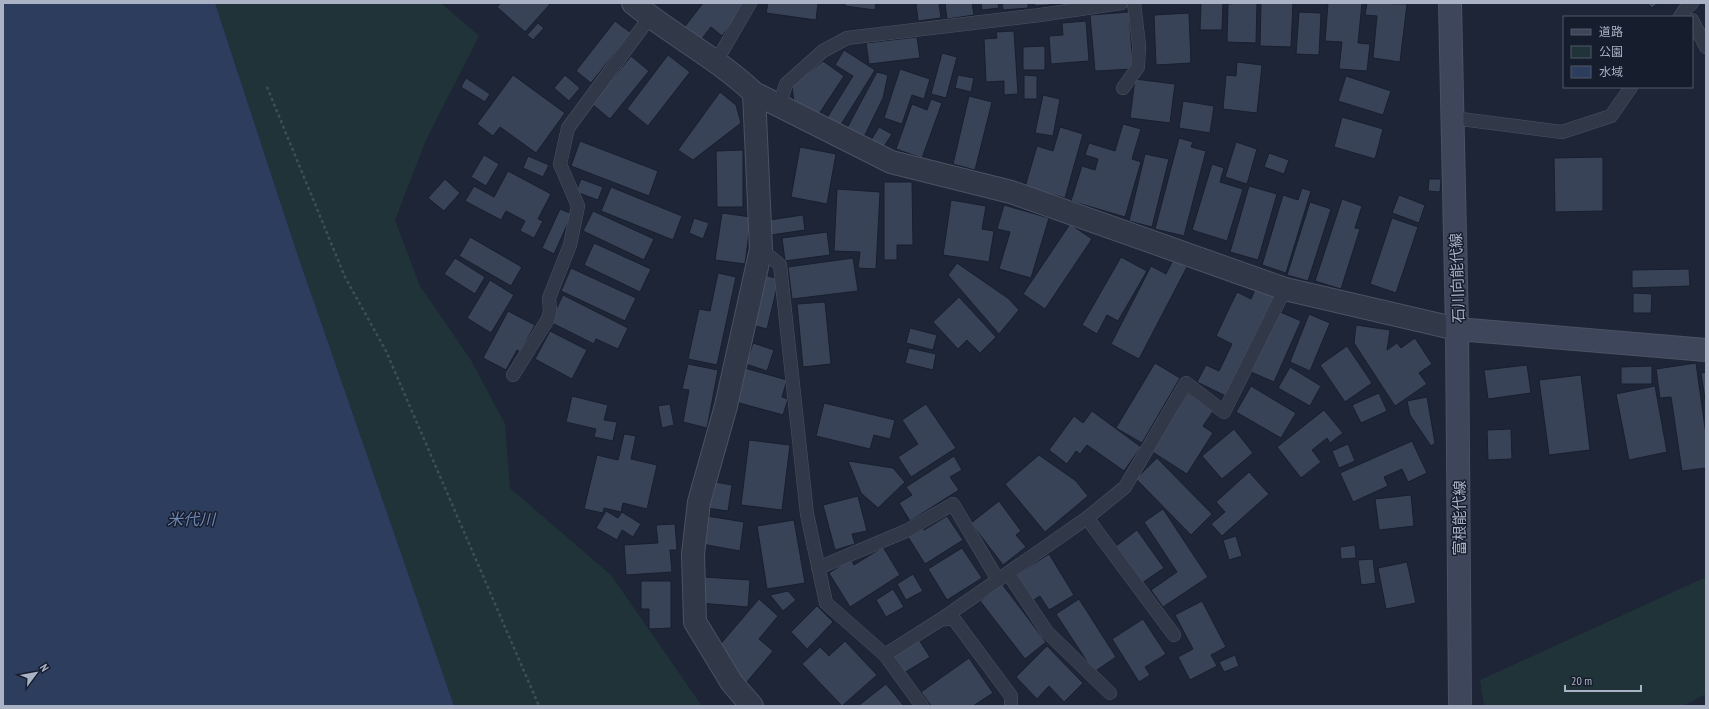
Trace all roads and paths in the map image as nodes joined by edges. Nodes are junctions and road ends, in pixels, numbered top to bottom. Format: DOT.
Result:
graph roads {
  1 [pos="633,3"];
  2 [pos="750,3"];
  3 [pos="1122,3"];
  4 [pos="1134,3"];
  5 [pos="1450,3"];
  6 [pos="650,17"];
  7 [pos="1693,22"];
  8 [pos="1706,47"];
  9 [pos="716,62"];
  10 [pos="267,87"];
  11 [pos="1123,88"];
  12 [pos="1630,88"];
  13 [pos="754,93"];
  14 [pos="780,106"];
  15 [pos="1453,118"];
  16 [pos="761,249"];
  17 [pos="1285,288"];
  18 [pos="1457,329"];
  19 [pos="1706,350"];
  20 [pos="513,375"];
  21 [pos="1087,518"];
  22 [pos="818,568"];
  23 [pos="1003,577"];
  24 [pos="940,620"];
  25 [pos="1174,635"];
  26 [pos="885,655"];
  27 [pos="1110,693"];
  28 [pos="539,706"];
  29 [pos="752,706"];
  30 [pos="922,706"];
  31 [pos="1011,706"];
  32 [pos="1460,706"];
  1 -- 6 [label="street"];
  2 -- 9 [label="lane"];
  3 -- 14 [label="lane"];
  4 -- 11 [label="lane"];
  5 -- 15 [label="main road, 石川向能代線"];
  6 -- 9 [label="street"];
  6 -- 20 [label="lane"];
  7 -- 8 [label="lane"];
  9 -- 13 [label="street"];
  10 -- 28 [label="path"];
  12 -- 15 [label="lane"];
  13 -- 14 [label="street"];
  13 -- 16 [label="street"];
  14 -- 17 [label="street"];
  15 -- 18 [label="main road, 石川向能代線"];
  16 -- 22 [label="lane"];
  16 -- 29 [label="street"];
  17 -- 18 [label="street"];
  17 -- 21 [label="lane"];
  18 -- 19 [label="main road, 石川向能代線"];
  18 -- 32 [label="main road, 富根能代線"];
  21 -- 23 [label="lane"];
  21 -- 25 [label="lane"];
  22 -- 23 [label="lane"];
  22 -- 26 [label="lane"];
  23 -- 24 [label="lane"];
  23 -- 27 [label="lane"];
  24 -- 26 [label="lane"];
  24 -- 31 [label="lane"];
  26 -- 30 [label="lane"];
}
